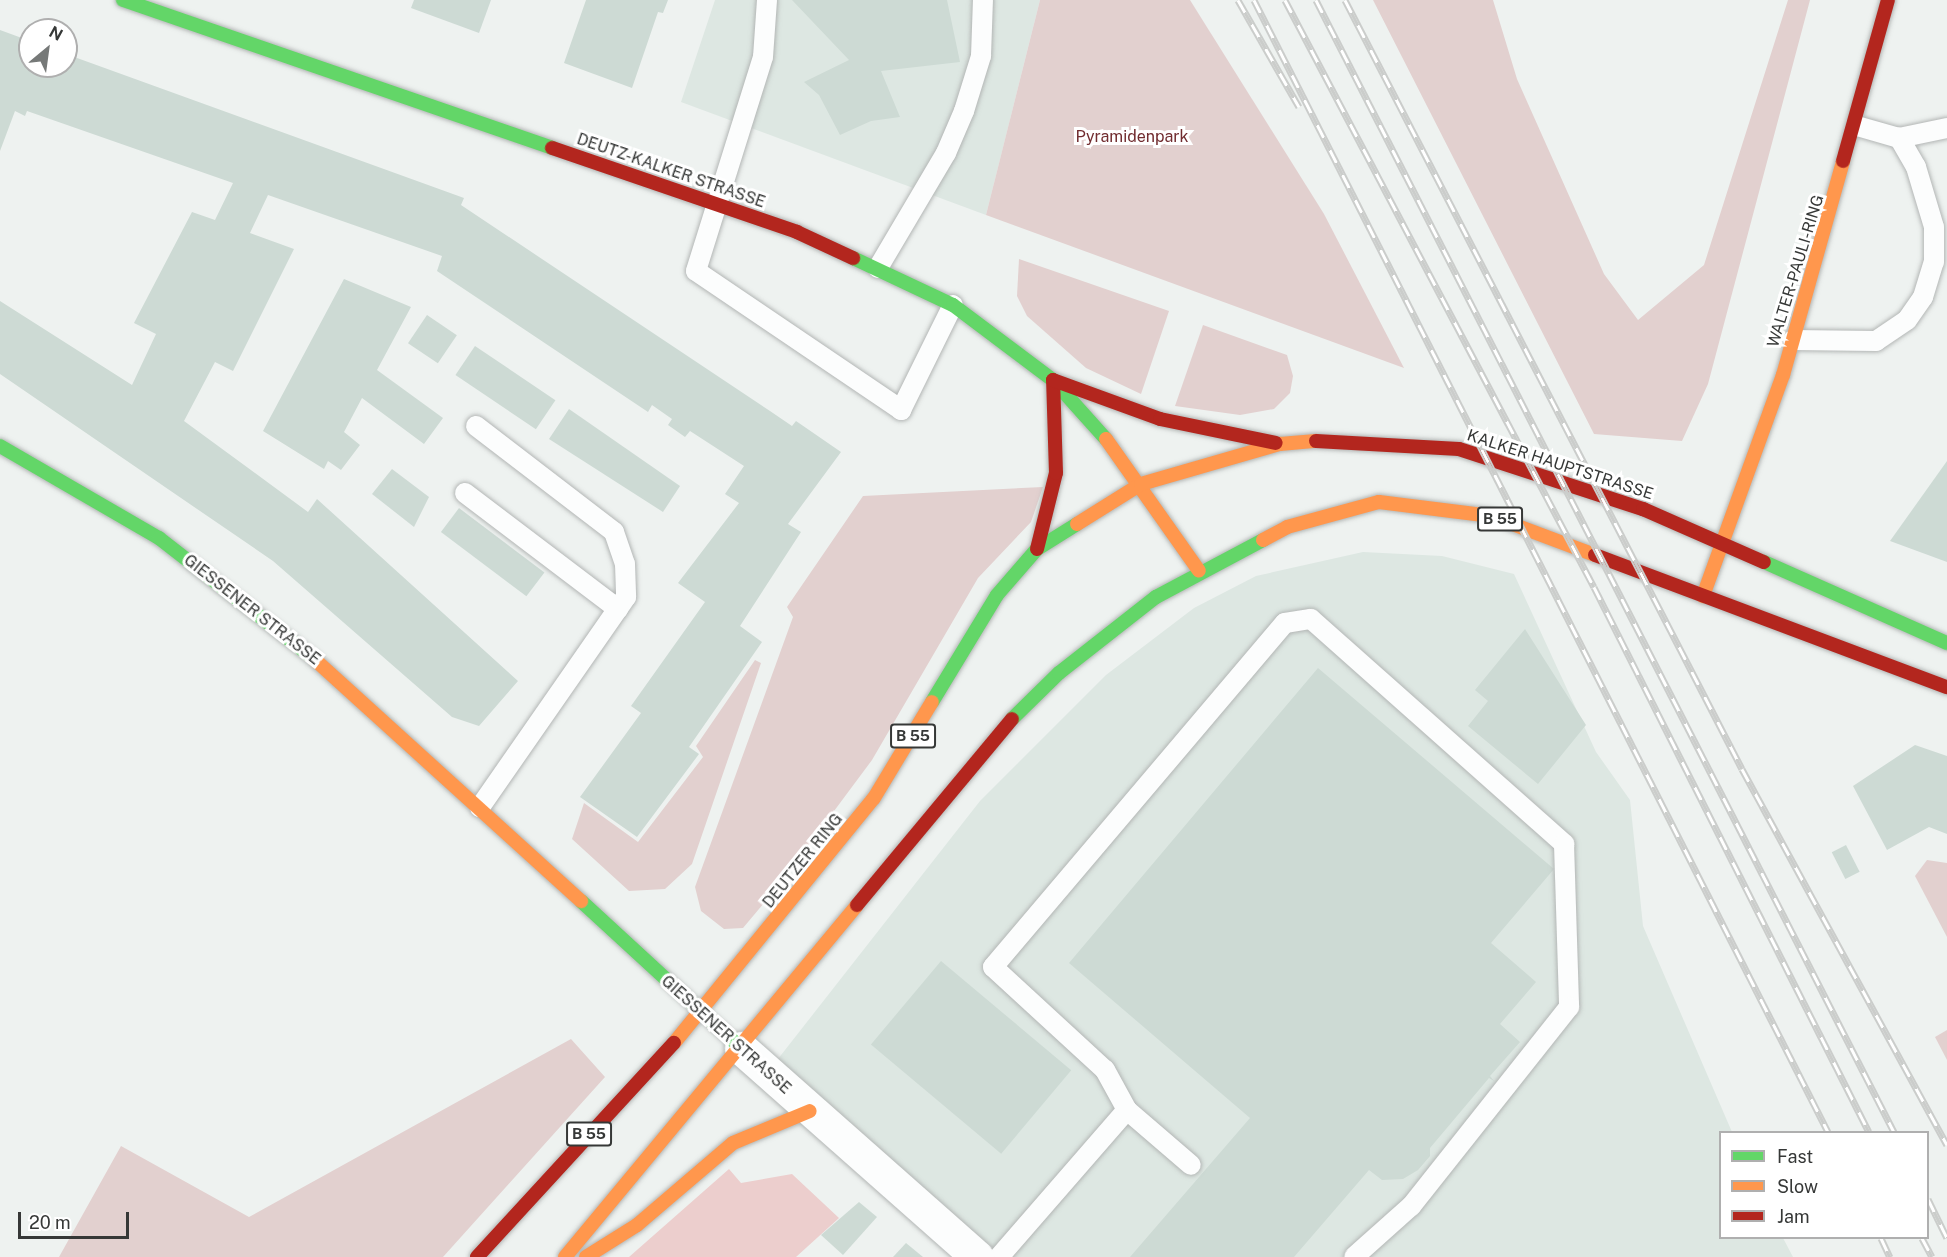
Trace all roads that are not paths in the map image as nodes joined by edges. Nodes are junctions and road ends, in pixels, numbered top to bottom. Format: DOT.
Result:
graph roads {
  1 [pos="123,0"];
  2 [pos="767,0"];
  3 [pos="982,0"];
  4 [pos="1888,0"];
  5 [pos="1857,126"];
  6 [pos="1947,128"];
  7 [pos="1899,138"];
  8 [pos="721,205"];
  9 [pos="878,268"];
  10 [pos="953,304"];
  11 [pos="1792,340"];
  12 [pos="1053,380"];
  13 [pos="476,426"];
  14 [pos="1280,444"];
  15 [pos="0,446"];
  16 [pos="1141,484"];
  17 [pos="465,493"];
  18 [pos="1722,546"];
  19 [pos="1037,549"];
  20 [pos="1199,570"];
  21 [pos="1703,596"];
  22 [pos="618,609"];
  23 [pos="1947,643"];
  24 [pos="1947,687"];
  25 [pos="480,807"];
  26 [pos="703,1012"];
  27 [pos="741,1048"];
  28 [pos="1127,1110"];
  29 [pos="810,1112"];
  30 [pos="1191,1165"];
  31 [pos="477,1257"];
  32 [pos="565,1257"];
  33 [pos="586,1257"];
  34 [pos="977,1257"];
  35 [pos="999,1257"];
  36 [pos="1354,1257"];
  1 -- 8 [label="main road, DEUTZ-KALKER STRASSE"];
  2 -- 8 [label="lane"];
  3 -- 9 [label="lane"];
  4 -- 5 [label="main road, WALTER-PAULI-RING"];
  5 -- 7 [label="lane"];
  5 -- 11 [label="main road, WALTER-PAULI-RING"];
  6 -- 7 [label="lane"];
  7 -- 11 [label="lane"];
  8 -- 9 [label="main road, DEUTZ-KALKER STRASSE"];
  8 -- 10 [label="lane"];
  9 -- 10 [label="main road, DEUTZ-KALKER STRASSE"];
  10 -- 12 [label="main road, DEUTZ-KALKER STRASSE"];
  11 -- 18 [label="main road, WALTER-PAULI-RING"];
  12 -- 14 [label="main road"];
  12 -- 16 [label="main road, DEUTZ-KALKER STRASSE"];
  12 -- 19 [label="main road"];
  13 -- 22 [label="lane"];
  14 -- 16 [label="main road, KALKER HAUPTSTRASSE / B 55"];
  14 -- 18 [label="main road, KALKER HAUPTSTRASSE / B 55"];
  15 -- 25 [label="main road, GIESSENER STRASSE"];
  16 -- 19 [label="main road, DEUTZER RING / B 55"];
  16 -- 20 [label="main road, DEUTZ-KALKER STRASSE"];
  17 -- 22 [label="lane"];
  18 -- 21 [label="main road, WALTER-PAULI-RING"];
  18 -- 23 [label="main road, KALKER HAUPTSTRASSE / B 55"];
  19 -- 26 [label="main road, DEUTZER RING / B 55"];
  20 -- 21 [label="main road, B 55"];
  20 -- 27 [label="main road, B 55"];
  21 -- 24 [label="main road, B 55"];
  22 -- 25 [label="lane"];
  25 -- 26 [label="main road, GIESSENER STRASSE"];
  26 -- 27 [label="main road, GIESSENER STRASSE"];
  26 -- 31 [label="main road, DEUTZER RING / B 55"];
  27 -- 29 [label="street, GIESSENER STRASSE"];
  27 -- 32 [label="main road, B 55"];
  28 -- 30 [label="lane"];
  28 -- 35 [label="lane"];
  28 -- 36 [label="lane"];
  29 -- 33 [label="main road"];
  29 -- 34 [label="street, GIESSENER STRASSE"];
}
